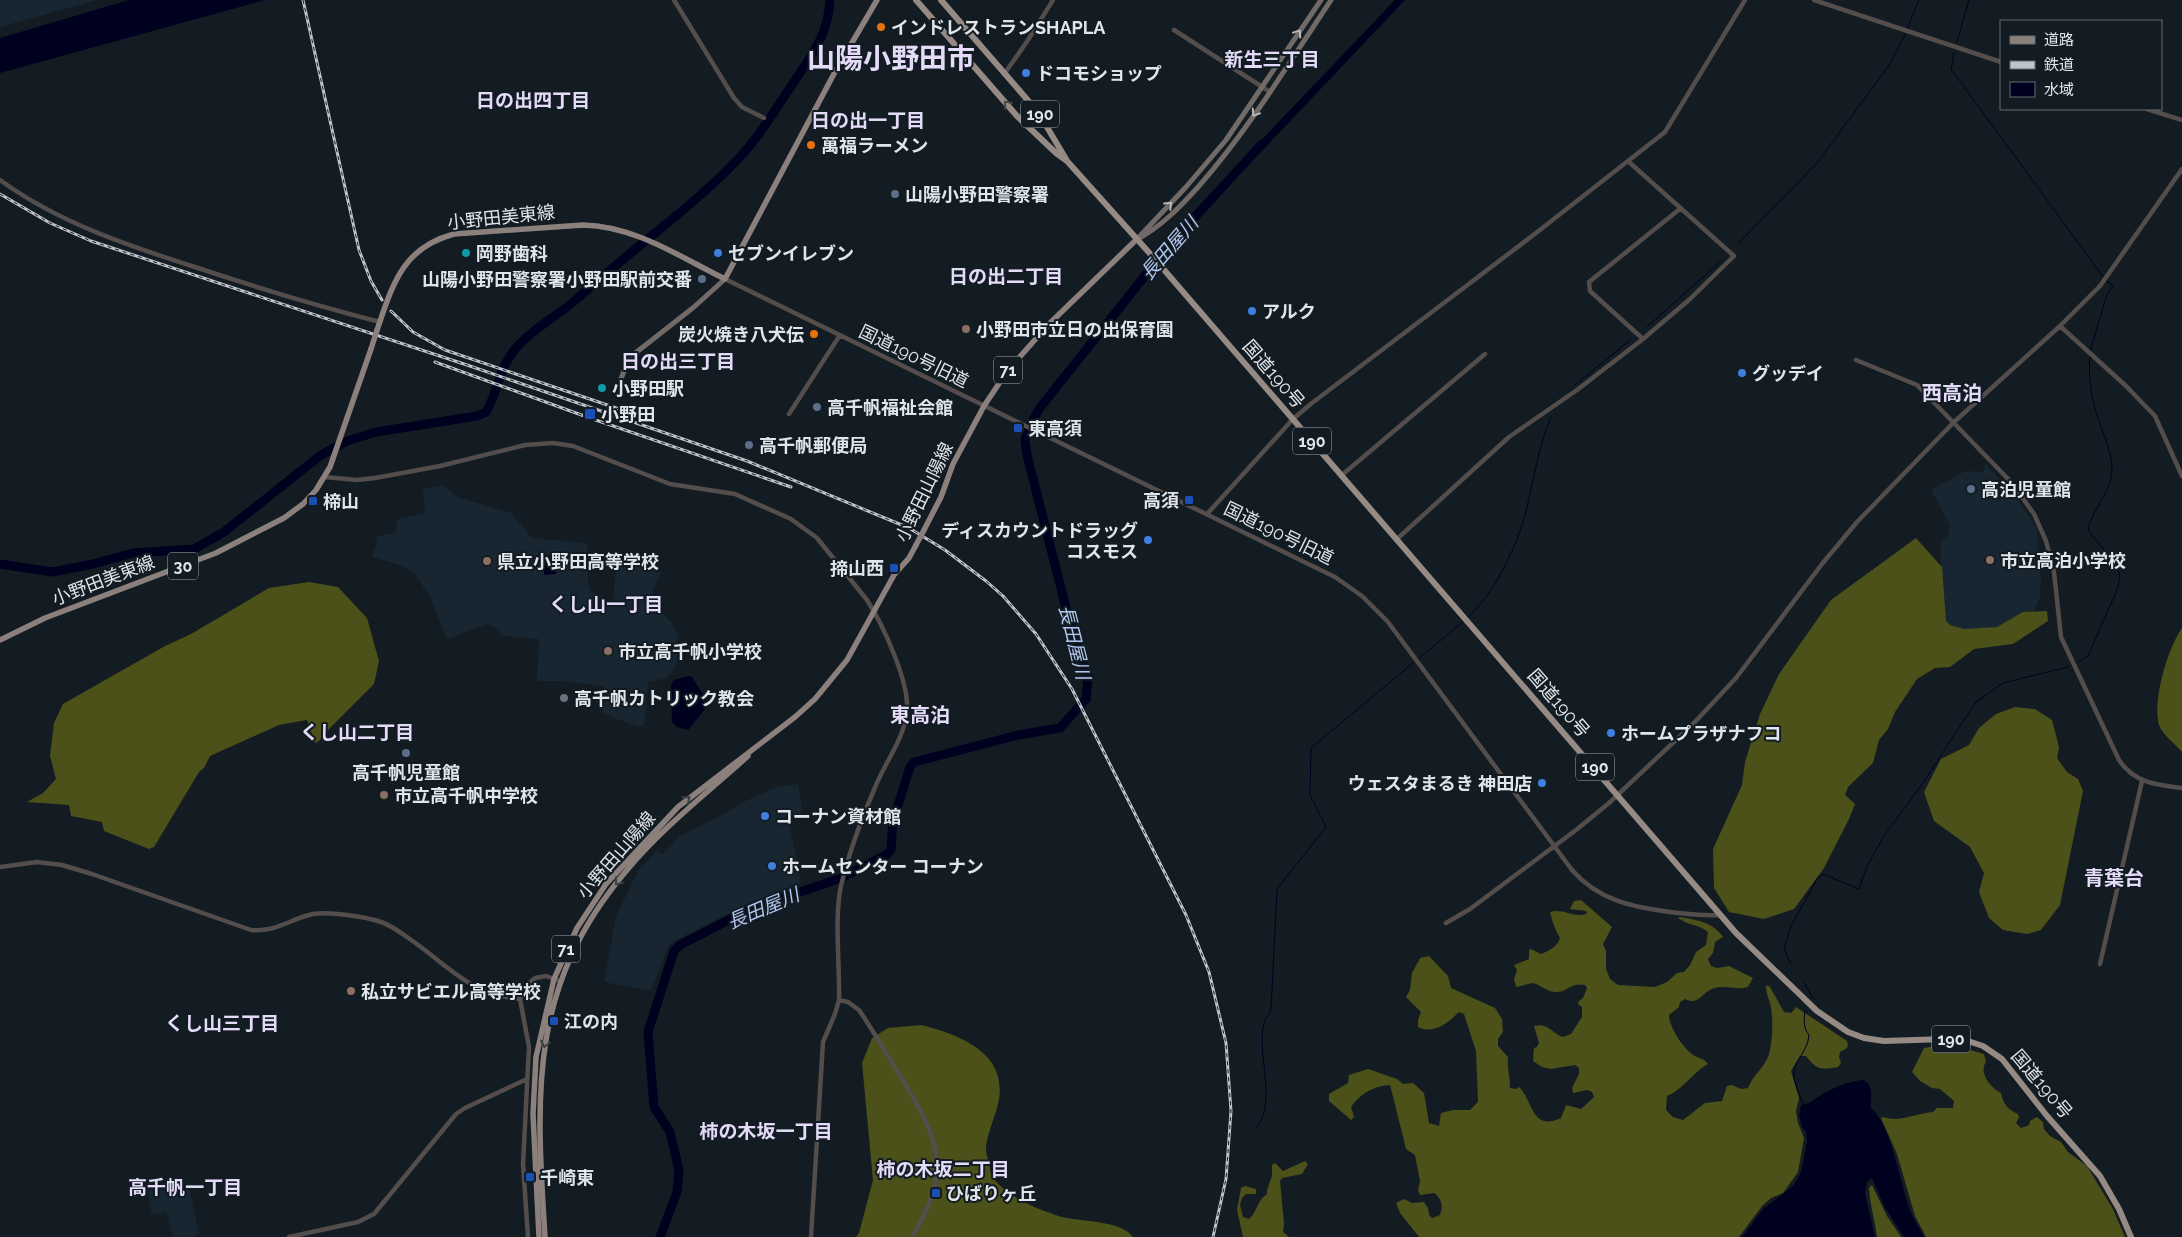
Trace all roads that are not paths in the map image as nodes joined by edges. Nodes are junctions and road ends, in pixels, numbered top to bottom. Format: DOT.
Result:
graph roads {
  1 [pos="674,0"];
  2 [pos="877,0"];
  3 [pos="916,0"];
  4 [pos="940,0"];
  5 [pos="1053,0"];
  6 [pos="1321,0"];
  7 [pos="1330,0"];
  8 [pos="1745,0"];
  9 [pos="1814,0"];
  10 [pos="1174,30"];
  11 [pos="2000,62"];
  12 [pos="1005,73"];
  13 [pos="1262,87"];
  14 [pos="1270,92"];
  15 [pos="2150,110"];
  16 [pos="1038,112"];
  17 [pos="764,118"];
  18 [pos="2182,120"];
  19 [pos="1026,124"];
  20 [pos="1067,161"];
  21 [pos="1629,162"];
  22 [pos="2182,169"];
  23 [pos="0,180"];
  24 [pos="1681,208"];
  25 [pos="1136,240"];
  26 [pos="725,279"];
  27 [pos="380,322"];
  28 [pos="2060,326"];
  29 [pos="840,335"];
  30 [pos="1643,339"];
  31 [pos="1485,354"];
  32 [pos="1856,360"];
  33 [pos="621,379"];
  34 [pos="984,406"];
  35 [pos="789,414"];
  36 [pos="1293,419"];
  37 [pos="1953,423"];
  38 [pos="1342,474"];
  39 [pos="2182,476"];
  40 [pos="324,477"];
  41 [pos="1208,514"];
  42 [pos="1397,540"];
  43 [pos="874,612"];
  44 [pos="0,640"];
  45 [pos="2142,781"];
  46 [pos="2182,788"];
  47 [pos="1618,794"];
  48 [pos="1555,846"];
  49 [pos="0,867"];
  50 [pos="1720,915"];
  51 [pos="1446,923"];
  52 [pos="2100,964"];
  53 [pos="557,980"];
  54 [pos="520,999"];
  55 [pos="839,1000"];
  56 [pos="527,1079"];
  57 [pos="289,1237"];
  58 [pos="528,1237"];
  59 [pos="539,1237"];
  60 [pos="545,1237"];
  61 [pos="811,1237"];
  62 [pos="912,1237"];
  63 [pos="2131,1237"];
  1 -- 17 [label="street"];
  2 -- 26 [label="main road"];
  19 -- 3 [label="highway, 国道190号 / 190, one-way"];
  4 -- 12 [label="highway, 国道190号 / 190"];
  5 -- 12 [label="street"];
  13 -- 6 [label="main road, one-way"];
  7 -- 14 [label="main road"];
  8 -- 21 [label="street"];
  9 -- 11 [label="street"];
  10 -- 13 [label="street"];
  12 -- 16 [label="highway, 国道190号 / 190"];
  13 -- 14 [label="street"];
  25 -- 13 [label="main road, one-way"];
  14 -- 25 [label="main road, one-way"];
  15 -- 18 [label="street"];
  16 -- 19 [label="highway"];
  16 -- 20 [label="highway, 国道190号 / 190"];
  19 -- 20 [label="highway, 国道190号 / 190"];
  20 -- 25 [label="highway, 国道190号 / 190"];
  21 -- 24 [label="street"];
  21 -- 36 [label="street"];
  22 -- 28 [label="street"];
  23 -- 27 [label="street"];
  24 -- 30 [label="street"];
  24 -- 30 [label="street"];
  25 -- 34 [label="main road, 小野田山陽線 / 71"];
  25 -- 36 [label="highway, 国道190号 / 190"];
  26 -- 27 [label="main road, 小野田美東線 / 30"];
  26 -- 29 [label="street, 国道190号旧道"];
  26 -- 33 [label="main road"];
  27 -- 40 [label="main road, 小野田美東線 / 30, bridge"];
  28 -- 37 [label="street"];
  28 -- 39 [label="street"];
  29 -- 34 [label="street, 国道190号旧道"];
  29 -- 35 [label="street"];
  30 -- 42 [label="street"];
  31 -- 38 [label="street"];
  32 -- 37 [label="street"];
  34 -- 41 [label="street, 国道190号旧道"];
  34 -- 43 [label="main road, 小野田山陽線 / 71, bridge"];
  36 -- 38 [label="highway, 国道190号 / 190"];
  36 -- 41 [label="street"];
  37 -- 45 [label="street"];
  37 -- 47 [label="street"];
  38 -- 42 [label="highway, 国道190号 / 190"];
  40 -- 43 [label="street"];
  40 -- 44 [label="main road, 小野田美東線 / 30"];
  41 -- 48 [label="street, 国道190号旧道"];
  42 -- 47 [label="highway, 国道190号 / 190"];
  43 -- 53 [label="main road, 小野田山陽線 / 71"];
  43 -- 55 [label="street"];
  45 -- 46 [label="street"];
  45 -- 52 [label="street"];
  47 -- 48 [label="street"];
  47 -- 50 [label="highway, 国道190号 / 190"];
  48 -- 50 [label="street, 国道190号旧道"];
  48 -- 51 [label="street"];
  49 -- 54 [label="street"];
  50 -- 63 [label="highway, 国道190号 / 190"];
  53 -- 54 [label="street"];
  53 -- 59 [label="main road, 小野田山陽線 / 71"];
  53 -- 60 [label="main road, 小野田山陽線 / 71, one-way"];
  54 -- 56 [label="street"];
  55 -- 61 [label="street"];
  55 -- 62 [label="street"];
  56 -- 57 [label="street"];
  56 -- 58 [label="street"];
}
